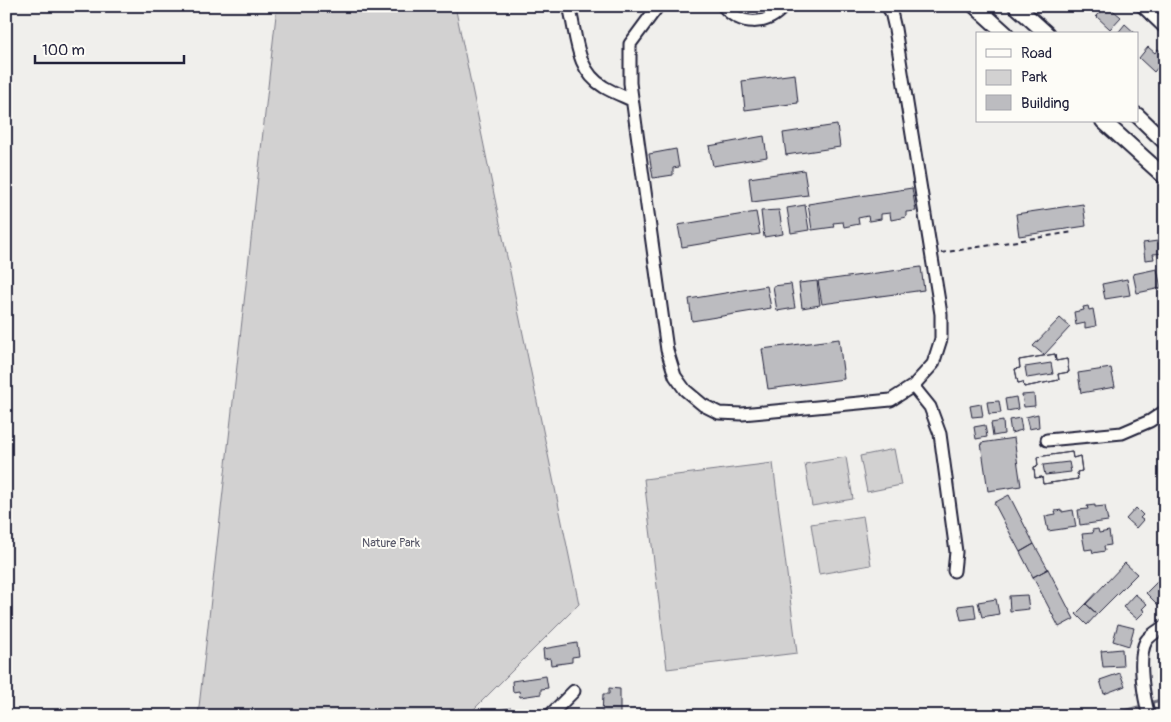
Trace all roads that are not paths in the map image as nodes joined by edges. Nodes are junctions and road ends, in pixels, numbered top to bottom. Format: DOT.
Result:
graph roads {
  1 [pos="569,6"];
  2 [pos="658,6"];
  3 [pos="722,6"];
  4 [pos="784,6"];
  5 [pos="887,6"];
  6 [pos="976,6"];
  7 [pos="1016,6"];
  8 [pos="1142,6"];
  9 [pos="1161,6"];
  10 [pos="1153,15"];
  11 [pos="1165,28"];
  12 [pos="1004,32"];
  13 [pos="1044,32"];
  14 [pos="632,100"];
  15 [pos="1138,116"];
  16 [pos="1104,122"];
  17 [pos="1165,142"];
  18 [pos="1165,177"];
  19 [pos="913,386"];
  20 [pos="1165,411"];
  21 [pos="1047,440"];
  22 [pos="954,571"];
  23 [pos="1165,626"];
  24 [pos="574,691"];
  25 [pos="549,716"];
  26 [pos="1149,716"];
  1 -- 14 [label="street"];
  2 -- 14 [label="street"];
  3 -- 4 [label="street"];
  5 -- 19 [label="street"];
  6 -- 12 [label="main road"];
  7 -- 13 [label="main road"];
  8 -- 10 [label="street"];
  9 -- 10 [label="street"];
  10 -- 11 [label="street"];
  14 -- 19 [label="street"];
  15 -- 17 [label="main road"];
  16 -- 18 [label="main road"];
  19 -- 22 [label="street"];
  20 -- 21 [label="street"];
  23 -- 26 [label="street"];
  24 -- 25 [label="street"];
}
